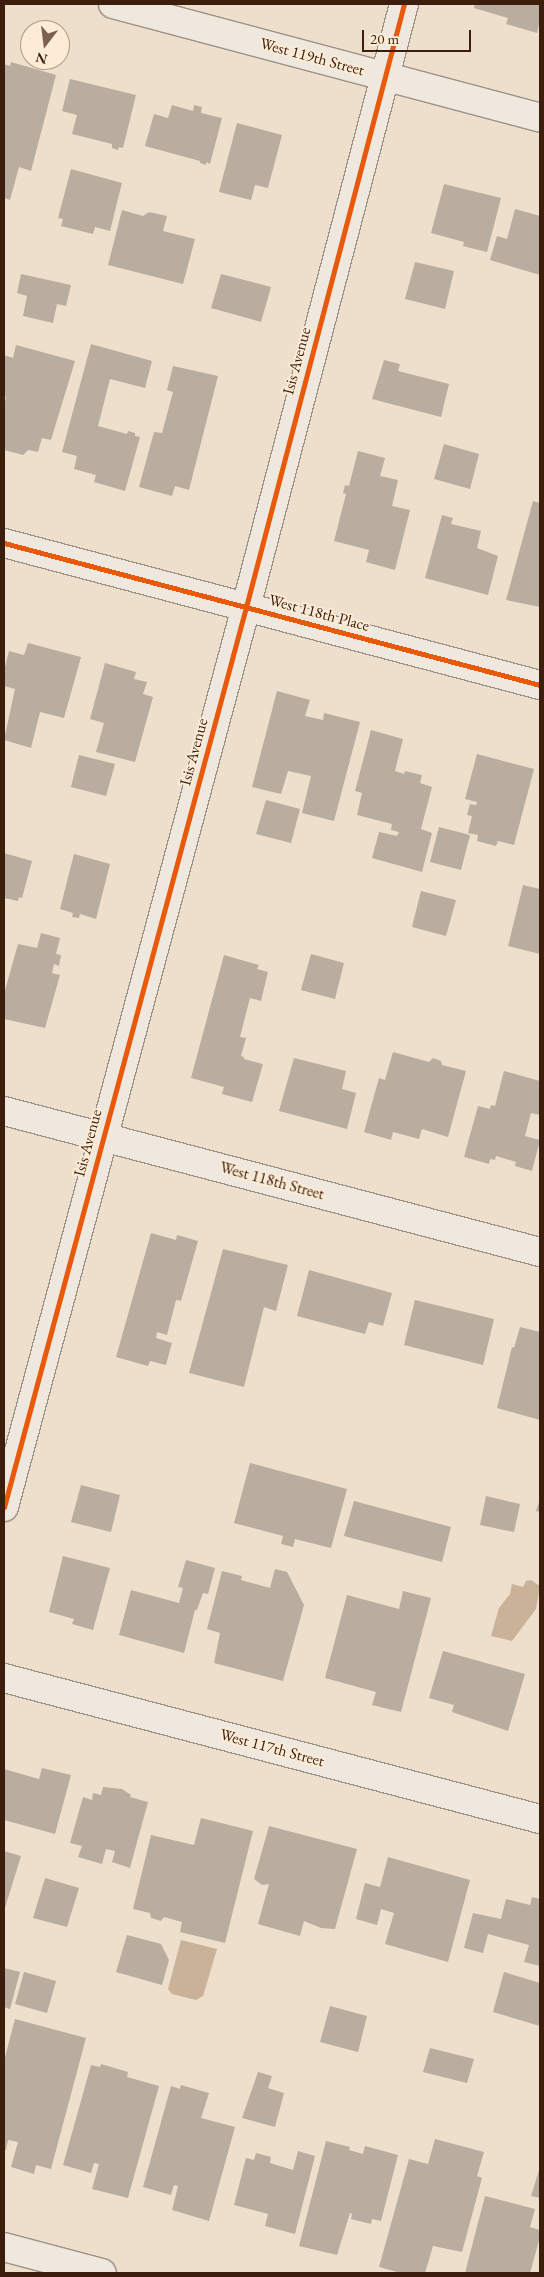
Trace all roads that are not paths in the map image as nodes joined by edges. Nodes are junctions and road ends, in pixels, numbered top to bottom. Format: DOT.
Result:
graph roads {
  1 [pos="113,4"];
  2 [pos="404,4"];
  3 [pos="384,76"];
  4 [pos="540,118"];
  5 [pos="4,543"];
  6 [pos="246,607"];
  7 [pos="540,685"];
  8 [pos="4,1110"];
  9 [pos="102,1135"];
  10 [pos="540,1252"];
  11 [pos="4,1506"];
  12 [pos="4,1678"];
  13 [pos="540,1819"];
  14 [pos="4,2247"];
  15 [pos="102,2273"];
  1 -- 3 [label="street, West 119th Street"];
  2 -- 3 [label="street, Isis Avenue"];
  3 -- 4 [label="street, West 119th Street"];
  3 -- 6 [label="street, Isis Avenue"];
  5 -- 6 [label="street, West 118th Place"];
  6 -- 7 [label="street, West 118th Place"];
  6 -- 9 [label="street, Isis Avenue"];
  8 -- 9 [label="street, West 118th Street"];
  9 -- 10 [label="street, West 118th Street"];
  9 -- 11 [label="street, Isis Avenue"];
  12 -- 13 [label="street, West 117th Street"];
  14 -- 15 [label="street"];
}
